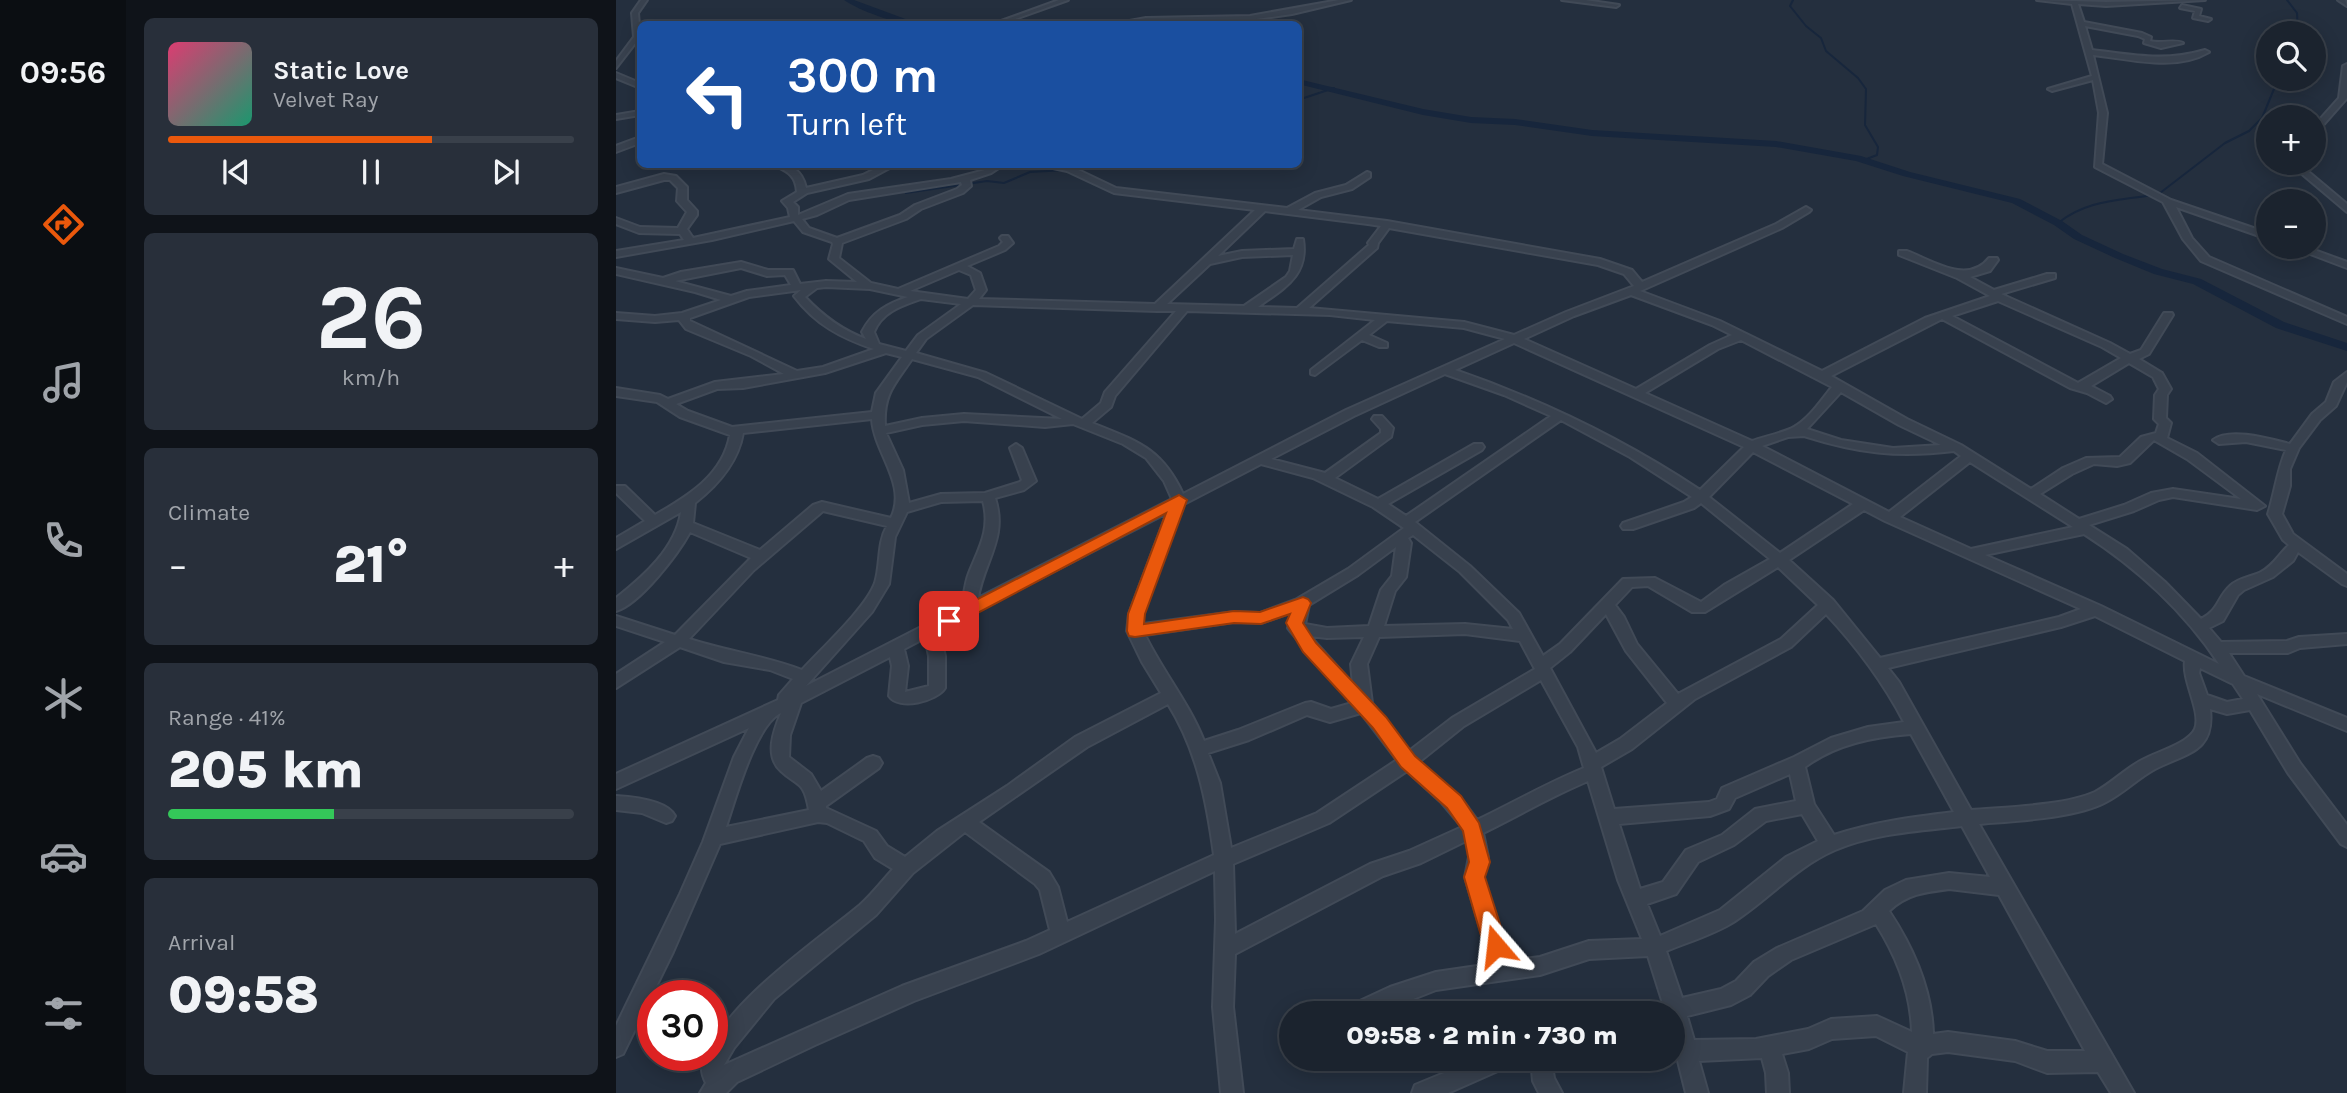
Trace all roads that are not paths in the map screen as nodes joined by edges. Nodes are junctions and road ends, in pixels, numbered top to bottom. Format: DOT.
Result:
graph roads {
  1 [pos="644,0"];
  2 [pos="1065,0"];
  3 [pos="1348,0"];
  4 [pos="1565,0"];
  5 [pos="2040,0"];
  6 [pos="2047,0"];
  7 [pos="2134,0"];
  8 [pos="2202,0"];
  9 [pos="2341,0"];
  10 [pos="2075,1"];
  11 [pos="2189,1"];
  12 [pos="2144,2"];
  13 [pos="2157,2"];
  14 [pos="2347,4"];
  15 [pos="1616,5"];
  16 [pos="2198,17"];
  17 [pos="2208,19"];
  18 [pos="1005,21"];
  19 [pos="1136,21"];
  20 [pos="2080,23"];
  21 [pos="637,25"];
  22 [pos="637,39"];
  23 [pos="2179,43"];
  24 [pos="2151,44"];
  25 [pos="2089,52"];
  26 [pos="2204,52"];
  27 [pos="2155,62"];
  28 [pos="617,63"];
  29 [pos="2347,66"];
  30 [pos="2173,69"];
  31 [pos="616,75"];
  32 [pos="637,77"];
  33 [pos="2096,77"];
  34 [pos="625,80"];
  35 [pos="637,85"];
  36 [pos="2052,89"];
  37 [pos="637,114"];
  38 [pos="616,117"];
  39 [pos="2326,117"];
  40 [pos="637,141"];
  41 [pos="616,149"];
  42 [pos="793,168"];
  43 [pos="885,168"];
  44 [pos="994,168"];
  45 [pos="1063,168"];
  46 [pos="1367,175"];
  47 [pos="2307,175"];
  48 [pos="965,180"];
  49 [pos="616,190"];
  50 [pos="803,191"];
  51 [pos="2169,202"];
  52 [pos="1264,207"];
  53 [pos="2347,209"];
  54 [pos="1806,210"];
  55 [pos="1289,211"];
  56 [pos="796,218"];
  57 [pos="616,221"];
  58 [pos="1387,224"];
  59 [pos="682,231"];
  60 [pos="2256,232"];
  61 [pos="1004,238"];
  62 [pos="690,241"];
  63 [pos="837,242"];
  64 [pos="1903,253"];
  65 [pos="616,254"];
  66 [pos="2326,257"];
  67 [pos="1993,260"];
  68 [pos="1206,261"];
  69 [pos="2347,265"];
  70 [pos="957,267"];
  71 [pos="616,271"];
  72 [pos="1961,276"];
  73 [pos="2051,276"];
  74 [pos="663,282"];
  75 [pos="817,285"];
  76 [pos="796,286"];
  77 [pos="870,286"];
  78 [pos="1636,289"];
  79 [pos="899,292"];
  80 [pos="1997,295"];
  81 [pos="918,296"];
  82 [pos="730,299"];
  83 [pos="971,302"];
  84 [pos="1157,308"];
  85 [pos="1183,309"];
  86 [pos="1301,310"];
  87 [pos="1245,311"];
  88 [pos="1942,315"];
  89 [pos="616,316"];
  90 [pos="684,316"];
  91 [pos="2168,316"];
  92 [pos="1385,317"];
  93 [pos="2347,321"];
  94 [pos="1361,336"];
  95 [pos="1740,336"];
  96 [pos="1515,339"];
  97 [pos="1383,345"];
  98 [pos="880,347"];
  99 [pos="907,355"];
  100 [pos="2126,359"];
  101 [pos="1444,370"];
  102 [pos="1315,372"];
  103 [pos="795,375"];
  104 [pos="2347,375"];
  105 [pos="1822,376"];
  106 [pos="1840,385"];
  107 [pos="2082,387"];
  108 [pos="616,392"];
  109 [pos="1636,394"];
  110 [pos="2106,399"];
  111 [pos="668,402"];
  112 [pos="877,415"];
  113 [pos="1560,415"];
  114 [pos="1378,419"];
  115 [pos="1079,422"];
  116 [pos="737,431"];
  117 [pos="879,431"];
  118 [pos="1797,431"];
  119 [pos="2161,438"];
  120 [pos="2219,440"];
  121 [pos="1752,446"];
  122 [pos="1478,447"];
  123 [pos="2293,447"];
  124 [pos="1016,448"];
  125 [pos="1957,448"];
  126 [pos="1969,456"];
  127 [pos="1259,460"];
  128 [pos="1326,479"];
  129 [pos="620,489"];
  130 [pos="2032,494"];
  131 [pos="1701,497"];
  132 [pos="988,498"];
  133 [pos="1179,500"];
  134 [pos="689,501"];
  135 [pos="1378,504"];
  136 [pos="1863,504"];
  137 [pos="2276,505"];
  138 [pos="2258,506"];
  139 [pos="902,509"];
  140 [pos="1890,518"];
  141 [pos="653,521"];
  142 [pos="894,523"];
  143 [pos="685,525"];
  144 [pos="1628,526"];
  145 [pos="2083,526"];
  146 [pos="1407,529"];
  147 [pos="618,541"];
  148 [pos="2297,545"];
  149 [pos="1972,552"];
  150 [pos="760,556"];
  151 [pos="1779,560"];
  152 [pos="2347,567"];
  153 [pos="2330,568"];
  154 [pos="2347,581"];
  155 [pos="1303,603"];
  156 [pos="1828,604"];
  157 [pos="616,606"];
  158 [pos="1607,606"];
  159 [pos="2096,610"];
  160 [pos="968,612"];
  161 [pos="616,621"];
  162 [pos="2199,626"];
  163 [pos="1296,628"];
  164 [pos="931,630"];
  165 [pos="1135,631"];
  166 [pos="1373,632"];
  167 [pos="1523,636"];
  168 [pos="2347,639"];
  169 [pos="677,642"];
  170 [pos="896,648"];
  171 [pos="2217,648"];
  172 [pos="2193,658"];
  173 [pos="1878,664"];
  174 [pos="1542,668"];
  175 [pos="806,678"];
  176 [pos="2238,680"];
  177 [pos="616,682"];
  178 [pos="1172,695"];
  179 [pos="795,698"];
  180 [pos="2201,699"];
  181 [pos="2254,703"];
  182 [pos="1677,704"];
  183 [pos="1364,706"];
  184 [pos="775,709"];
  185 [pos="2347,725"];
  186 [pos="1915,727"];
  187 [pos="1199,749"];
  188 [pos="873,762"];
  189 [pos="1408,762"];
  190 [pos="1797,763"];
  191 [pos="1593,768"];
  192 [pos="616,782"];
  193 [pos="616,803"];
  194 [pos="1806,806"];
  195 [pos="818,809"];
  196 [pos="666,816"];
  197 [pos="1609,817"];
  198 [pos="1966,819"];
  199 [pos="965,822"];
  200 [pos="1472,829"];
  201 [pos="713,838"];
  202 [pos="2347,839"];
  203 [pos="1830,844"];
  204 [pos="1224,860"];
  205 [pos="906,867"];
  206 [pos="2004,887"];
  207 [pos="1634,900"];
  208 [pos="1878,911"];
  209 [pos="1061,934"];
  210 [pos="1655,947"];
  211 [pos="1226,949"];
  212 [pos="1503,970"];
  213 [pos="1382,1001"];
  214 [pos="1671,1001"];
  215 [pos="1685,1012"];
  216 [pos="1769,1046"];
  217 [pos="616,1047"];
  218 [pos="1685,1048"];
  219 [pos="1922,1048"];
  220 [pos="1686,1051"];
  221 [pos="2103,1061"];
  222 [pos="1468,1071"];
  223 [pos="1543,1071"];
  224 [pos="715,1088"];
  225 [pos="1232,1093"];
  226 [pos="1423,1093"];
  227 [pos="1551,1093"];
  228 [pos="1697,1093"];
  229 [pos="1778,1093"];
  230 [pos="1915,1093"];
  231 [pos="2123,1093"];
  1 -- 21 [label="street"];
  2 -- 18 [label="street"];
  3 -- 19 [label="street"];
  4 -- 15 [label="street"];
  5 -- 6 [label="street"];
  6 -- 10 [label="street"];
  7 -- 12 [label="street"];
  8 -- 11 [label="street"];
  9 -- 14 [label="street"];
  10 -- 12 [label="street"];
  10 -- 20 [label="street"];
  11 -- 13 [label="street"];
  11 -- 16 [label="street"];
  12 -- 13 [label="street"];
  13 -- 16 [label="street"];
  16 -- 17 [label="street"];
  20 -- 24 [label="street"];
  20 -- 25 [label="street"];
  22 -- 28 [label="street"];
  23 -- 24 [label="street"];
  24 -- 27 [label="street"];
  25 -- 27 [label="street"];
  25 -- 33 [label="street"];
  26 -- 27 [label="street"];
  27 -- 30 [label="street"];
  29 -- 39 [label="street"];
  31 -- 34 [label="street"];
  32 -- 34 [label="street"];
  33 -- 36 [label="street"];
  33 -- 51 [label="street"];
  34 -- 35 [label="street"];
  37 -- 38 [label="street"];
  40 -- 41 [label="street"];
  42 -- 50 [label="street"];
  43 -- 50 [label="street"];
  44 -- 48 [label="street"];
  45 -- 52 [label="street"];
  46 -- 55 [label="street"];
  47 -- 53 [label="street"];
  48 -- 56 [label="street"];
  48 -- 63 [label="street"];
  49 -- 59 [label="street"];
  50 -- 56 [label="street"];
  51 -- 60 [label="street"];
  51 -- 93 [label="street"];
  52 -- 55 [label="street"];
  52 -- 68 [label="street"];
  54 -- 78 [label="street"];
  55 -- 58 [label="street"];
  56 -- 62 [label="street"];
  56 -- 63 [label="street"];
  57 -- 59 [label="street"];
  58 -- 78 [label="street"];
  58 -- 86 [label="street"];
  59 -- 62 [label="street"];
  61 -- 70 [label="street"];
  62 -- 65 [label="street"];
  63 -- 77 [label="street"];
  64 -- 72 [label="street"];
  66 -- 69 [label="street"];
  67 -- 72 [label="street"];
  68 -- 84 [label="street"];
  68 -- 87 [label="street"];
  70 -- 79 [label="street"];
  70 -- 83 [label="street"];
  71 -- 74 [label="street"];
  72 -- 80 [label="street"];
  73 -- 80 [label="street"];
  74 -- 76 [label="street"];
  74 -- 82 [label="street"];
  75 -- 76 [label="street"];
  75 -- 77 [label="street"];
  75 -- 98 [label="street"];
  76 -- 82 [label="street"];
  77 -- 79 [label="street"];
  78 -- 95 [label="street"];
  78 -- 96 [label="street"];
  79 -- 81 [label="street"];
  80 -- 88 [label="street"];
  80 -- 100 [label="street"];
  81 -- 83 [label="street"];
  81 -- 98 [label="street"];
  82 -- 90 [label="street"];
  83 -- 84 [label="street"];
  83 -- 99 [label="street"];
  84 -- 85 [label="street"];
  85 -- 87 [label="street"];
  85 -- 115 [label="street"];
  86 -- 87 [label="street"];
  86 -- 92 [label="street"];
  88 -- 105 [label="street"];
  88 -- 107 [label="street"];
  89 -- 90 [label="street"];
  90 -- 103 [label="street"];
  91 -- 100 [label="street"];
  92 -- 94 [label="street"];
  92 -- 96 [label="street"];
  94 -- 97 [label="street"];
  94 -- 102 [label="street"];
  95 -- 105 [label="street"];
  95 -- 109 [label="street"];
  96 -- 101 [label="street"];
  96 -- 109 [label="street"];
  98 -- 99 [label="street"];
  98 -- 103 [label="street"];
  99 -- 112 [label="street"];
  99 -- 115 [label="street"];
  100 -- 107 [label="street"];
  100 -- 119 [label="street"];
  101 -- 113 [label="street"];
  101 -- 127 [label="street"];
  103 -- 111 [label="street"];
  104 -- 123 [label="street"];
  105 -- 106 [label="street"];
  106 -- 118 [label="street"];
  106 -- 125 [label="street"];
  107 -- 110 [label="street"];
  108 -- 111 [label="street"];
  109 -- 121 [label="street"];
  111 -- 116 [label="street"];
  112 -- 116 [label="street"];
  112 -- 117 [label="street"];
  113 -- 131 [label="street"];
  113 -- 146 [label="street"];
  114 -- 128 [label="street"];
  115 -- 117 [label="street"];
  115 -- 133 [label="street"];
  116 -- 134 [label="street"];
  117 -- 139 [label="street"];
  118 -- 121 [label="street"];
  118 -- 125 [label="street"];
  119 -- 130 [label="street"];
  119 -- 138 [label="street"];
  120 -- 123 [label="street"];
  121 -- 131 [label="street"];
  121 -- 136 [label="street"];
  122 -- 135 [label="street"];
  123 -- 137 [label="street"];
  124 -- 132 [label="street"];
  125 -- 126 [label="street"];
  126 -- 130 [label="street"];
  126 -- 140 [label="street"];
  127 -- 128 [label="street"];
  127 -- 133 [label="street"];
  128 -- 135 [label="street"];
  129 -- 141 [label="street"];
  130 -- 145 [label="street"];
  131 -- 144 [label="street"];
  131 -- 151 [label="street"];
  132 -- 139 [label="street"];
  132 -- 160 [label="street"];
  133 -- 160 [label="street"];
  133 -- 165 [label="street"];
  134 -- 141 [label="street"];
  134 -- 143 [label="street"];
  135 -- 146 [label="street"];
  136 -- 140 [label="street"];
  136 -- 151 [label="street"];
  137 -- 138 [label="street"];
  137 -- 148 [label="street"];
  138 -- 145 [label="street"];
  139 -- 142 [label="street"];
  140 -- 149 [label="street"];
  141 -- 147 [label="street"];
  142 -- 150 [label="street"];
  142 -- 175 [label="street"];
  143 -- 150 [label="street"];
  143 -- 157 [label="street"];
  145 -- 149 [label="street"];
  145 -- 162 [label="street"];
  146 -- 155 [label="street"];
  146 -- 166 [label="street"];
  146 -- 167 [label="street"];
  148 -- 153 [label="street"];
  148 -- 162 [label="street"];
  149 -- 159 [label="street"];
  150 -- 169 [label="street"];
  151 -- 156 [label="street"];
  151 -- 158 [label="street"];
  152 -- 153 [label="street"];
  153 -- 154 [label="street"];
  155 -- 163 [label="street"];
  155 -- 165 [label="street"];
  156 -- 173 [label="street"];
  156 -- 182 [label="street"];
  158 -- 174 [label="street"];
  158 -- 182 [label="street"];
  159 -- 172 [label="street"];
  159 -- 173 [label="street"];
  160 -- 164 [label="street"];
  161 -- 169 [label="street"];
  162 -- 171 [label="street"];
  163 -- 166 [label="street"];
  163 -- 183 [label="street"];
  164 -- 170 [label="street"];
  164 -- 170 [label="street"];
  165 -- 178 [label="street"];
  166 -- 167 [label="street"];
  166 -- 183 [label="street"];
  167 -- 174 [label="street"];
  168 -- 171 [label="street"];
  169 -- 175 [label="street"];
  169 -- 177 [label="street"];
  170 -- 179 [label="street"];
  171 -- 176 [label="street"];
  172 -- 176 [label="street"];
  172 -- 180 [label="street"];
  173 -- 186 [label="street"];
  174 -- 189 [label="street"];
  174 -- 191 [label="street"];
  175 -- 184 [label="street"];
  176 -- 181 [label="street"];
  176 -- 185 [label="street"];
  178 -- 187 [label="street"];
  178 -- 199 [label="street"];
  179 -- 184 [label="street"];
  179 -- 195 [label="street"];
  180 -- 181 [label="street"];
  180 -- 198 [label="street"];
  181 -- 202 [label="street"];
  182 -- 191 [label="street"];
  183 -- 187 [label="street"];
  183 -- 189 [label="street"];
  184 -- 192 [label="street"];
  184 -- 201 [label="street"];
  186 -- 190 [label="street"];
  186 -- 198 [label="street"];
  187 -- 204 [label="street"];
  188 -- 195 [label="street"];
  189 -- 200 [label="street"];
  189 -- 204 [label="street"];
  190 -- 194 [label="street"];
  190 -- 197 [label="street"];
  191 -- 197 [label="street"];
  191 -- 200 [label="street"];
  193 -- 196 [label="street"];
  194 -- 203 [label="street"];
  194 -- 207 [label="street"];
  195 -- 201 [label="street"];
  195 -- 205 [label="street"];
  197 -- 207 [label="street"];
  198 -- 203 [label="street"];
  198 -- 206 [label="street"];
  199 -- 205 [label="street"];
  199 -- 209 [label="street"];
  200 -- 211 [label="street"];
  200 -- 212 [label="street"];
  201 -- 217 [label="street"];
  203 -- 210 [label="street"];
  204 -- 209 [label="street"];
  204 -- 211 [label="street"];
  205 -- 224 [label="street"];
  206 -- 208 [label="street"];
  206 -- 221 [label="street"];
  207 -- 210 [label="street"];
  208 -- 215 [label="street"];
  208 -- 219 [label="street"];
  209 -- 224 [label="street"];
  210 -- 212 [label="street"];
  210 -- 214 [label="street"];
  211 -- 225 [label="street"];
  212 -- 213 [label="street"];
  216 -- 219 [label="street"];
  216 -- 220 [label="street"];
  216 -- 229 [label="street"];
  218 -- 220 [label="street"];
  219 -- 221 [label="street"];
  219 -- 230 [label="street"];
  220 -- 228 [label="street"];
  221 -- 231 [label="street"];
  222 -- 226 [label="street"];
  223 -- 227 [label="street"];
}
